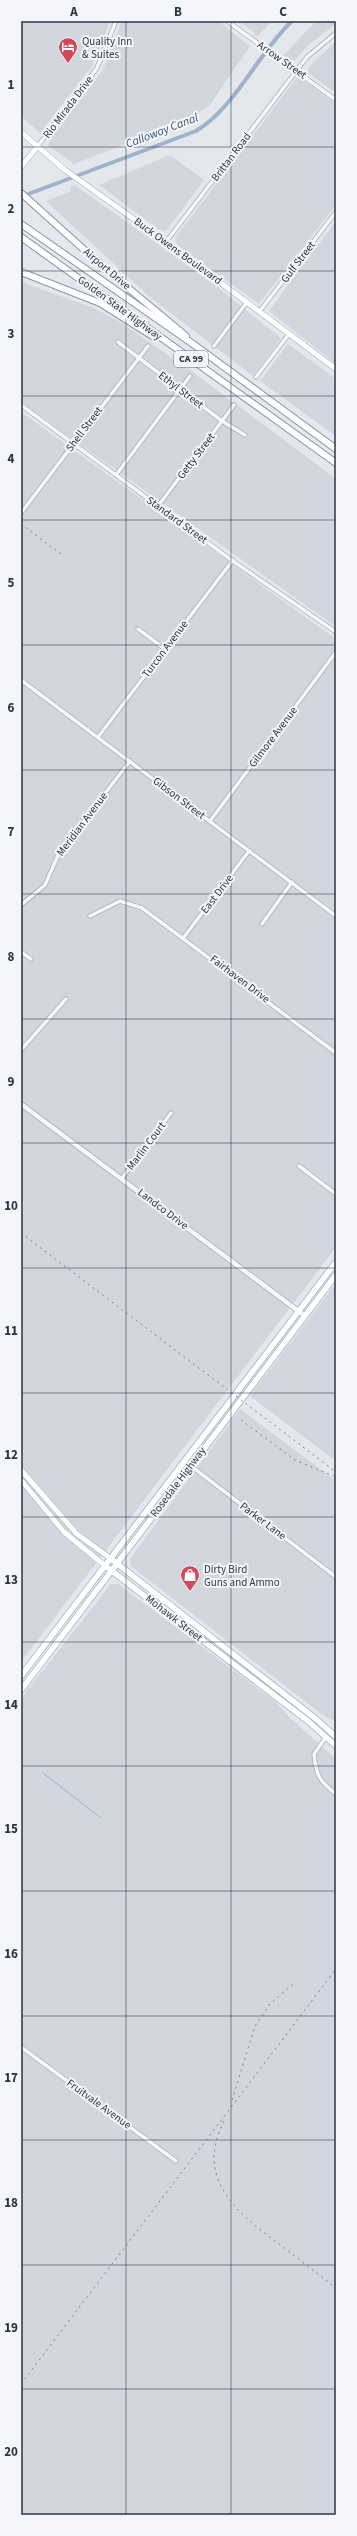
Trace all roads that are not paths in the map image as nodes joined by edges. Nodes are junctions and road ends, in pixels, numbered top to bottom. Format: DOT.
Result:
graph roads {
  1 [pos="116,21"];
  2 [pos="227,21"];
  3 [pos="336,33"];
  4 [pos="296,71"];
  5 [pos="336,100"];
  6 [pos="21,132"];
  7 [pos="37,147"];
  8 [pos="21,168"];
  9 [pos="21,193"];
  10 [pos="336,212"];
  11 [pos="21,224"];
  12 [pos="21,237"];
  13 [pos="166,242"];
  14 [pos="21,272"];
  15 [pos="247,302"];
  16 [pos="260,312"];
  17 [pos="289,334"];
  18 [pos="118,342"];
  19 [pos="193,344"];
  20 [pos="148,346"];
  21 [pos="214,346"];
  22 [pos="185,355"];
  23 [pos="138,358"];
  24 [pos="336,369"];
  25 [pos="190,376"];
  26 [pos="256,377"];
  27 [pos="180,389"];
  28 [pos="21,405"];
  29 [pos="234,405"];
  30 [pos="222,421"];
  31 [pos="245,435"];
  32 [pos="73,444"];
  33 [pos="336,449"];
  34 [pos="336,463"];
  35 [pos="116,475"];
  36 [pos="158,506"];
  37 [pos="21,513"];
  38 [pos="233,560"];
  39 [pos="138,629"];
  40 [pos="336,632"];
  41 [pos="165,649"];
  42 [pos="336,652"];
  43 [pos="21,680"];
  44 [pos="98,737"];
  45 [pos="130,761"];
  46 [pos="210,821"];
  47 [pos="249,851"];
  48 [pos="292,882"];
  49 [pos="21,905"];
  50 [pos="90,916"];
  51 [pos="336,916"];
  52 [pos="262,924"];
  53 [pos="184,937"];
  54 [pos="21,952"];
  55 [pos="31,959"];
  56 [pos="66,999"];
  57 [pos="21,1050"];
  58 [pos="336,1053"];
  59 [pos="21,1104"];
  60 [pos="171,1113"];
  61 [pos="299,1166"];
  62 [pos="122,1178"];
  63 [pos="336,1194"];
  64 [pos="336,1262"];
  65 [pos="336,1275"];
  66 [pos="299,1311"];
  67 [pos="305,1316"];
  68 [pos="190,1466"];
  69 [pos="21,1470"];
  70 [pos="21,1480"];
  71 [pos="110,1558"];
  72 [pos="117,1563"];
  73 [pos="104,1565"];
  74 [pos="112,1571"];
  75 [pos="336,1577"];
  76 [pos="221,1655"];
  77 [pos="250,1667"];
  78 [pos="21,1676"];
  79 [pos="21,1690"];
  80 [pos="326,1737"];
  81 [pos="336,1737"];
  82 [pos="336,1746"];
  83 [pos="336,1794"];
  84 [pos="21,2048"];
  85 [pos="176,2161"];
  1 -- 7 [label="street, Rio Mirada Drive"];
  2 -- 4 [label="street, Arrow Street"];
  3 -- 4 [label="street, Brittan Road"];
  4 -- 5 [label="street, Arrow Street"];
  4 -- 13 [label="street, Brittan Road"];
  6 -- 7 [label="main road, Buck Owens Boulevard"];
  7 -- 8 [label="main road"];
  7 -- 13 [label="main road, Buck Owens Boulevard"];
  9 -- 19 [label="highway, Airport Drive"];
  10 -- 16 [label="street, Gulf Street"];
  11 -- 19 [label="highway, Golden State Highway / CA 99"];
  12 -- 22 [label="highway, Golden State Highway / CA 99"];
  13 -- 15 [label="main road, Buck Owens Boulevard"];
  14 -- 22 [label="highway"];
  15 -- 16 [label="main road, Buck Owens Boulevard"];
  15 -- 21 [label="street"];
  16 -- 17 [label="main road, Buck Owens Boulevard"];
  17 -- 24 [label="main road, Buck Owens Boulevard"];
  17 -- 26 [label="street"];
  18 -- 23 [label="street, Ethyl Street"];
  19 -- 33 [label="highway, Golden State Highway / CA 99"];
  20 -- 23 [label="street, Shell Street"];
  22 -- 34 [label="highway, Golden State Highway / CA 99"];
  23 -- 27 [label="street, Ethyl Street"];
  23 -- 32 [label="street, Shell Street"];
  25 -- 27 [label="street"];
  27 -- 30 [label="street, Ethyl Street"];
  27 -- 35 [label="street"];
  28 -- 32 [label="street, Standard Street"];
  29 -- 30 [label="street, Getty Street"];
  30 -- 31 [label="street, Ethyl Street"];
  30 -- 36 [label="street, Getty Street"];
  32 -- 35 [label="street, Standard Street"];
  32 -- 37 [label="street, Shell Street"];
  35 -- 36 [label="street, Standard Street"];
  36 -- 38 [label="street, Standard Street"];
  38 -- 40 [label="street, Standard Street"];
  38 -- 41 [label="street, Turcon Avenue"];
  39 -- 41 [label="street"];
  41 -- 44 [label="street, Turcon Avenue"];
  42 -- 46 [label="street, Gilmore Avenue"];
  43 -- 44 [label="street, Gibson Street"];
  44 -- 45 [label="street, Gibson Street"];
  45 -- 46 [label="street, Gibson Street"];
  45 -- 49 [label="street, Meridian Avenue"];
  46 -- 47 [label="street, Gibson Street"];
  47 -- 48 [label="street, Gibson Street"];
  47 -- 53 [label="street, East Drive"];
  48 -- 51 [label="street, Gibson Street"];
  48 -- 52 [label="street"];
  50 -- 53 [label="street, Fairhaven Drive"];
  53 -- 58 [label="street, Fairhaven Drive"];
  54 -- 55 [label="street"];
  56 -- 57 [label="street"];
  59 -- 62 [label="street, Landco Drive"];
  60 -- 62 [label="street, Marlin Court"];
  61 -- 63 [label="street"];
  62 -- 66 [label="street, Landco Drive"];
  64 -- 66 [label="main road, Rosedale Highway"];
  65 -- 67 [label="main road, Rosedale Highway"];
  66 -- 67 [label="street, Landco Drive"];
  66 -- 71 [label="main road, Rosedale Highway"];
  67 -- 68 [label="main road, Rosedale Highway"];
  68 -- 72 [label="main road, Rosedale Highway"];
  68 -- 75 [label="street, Parker Lane"];
  69 -- 71 [label="main road, Mohawk Street"];
  70 -- 73 [label="main road, Mohawk Street"];
  71 -- 72 [label="main road, Mohawk Street"];
  71 -- 73 [label="main road, Rosedale Highway"];
  72 -- 74 [label="main road, Rosedale Highway"];
  72 -- 77 [label="main road, Mohawk Street"];
  73 -- 74 [label="main road, Mohawk Street"];
  73 -- 78 [label="main road, Rosedale Highway"];
  74 -- 76 [label="main road, Mohawk Street"];
  74 -- 79 [label="main road, Rosedale Highway"];
  76 -- 77 [label="main road"];
  76 -- 80 [label="main road, Mohawk Street"];
  77 -- 81 [label="main road, Mohawk Street"];
  80 -- 82 [label="main road, Mohawk Street"];
  80 -- 83 [label="street"];
  84 -- 85 [label="street, Fruitvale Avenue"];
}
